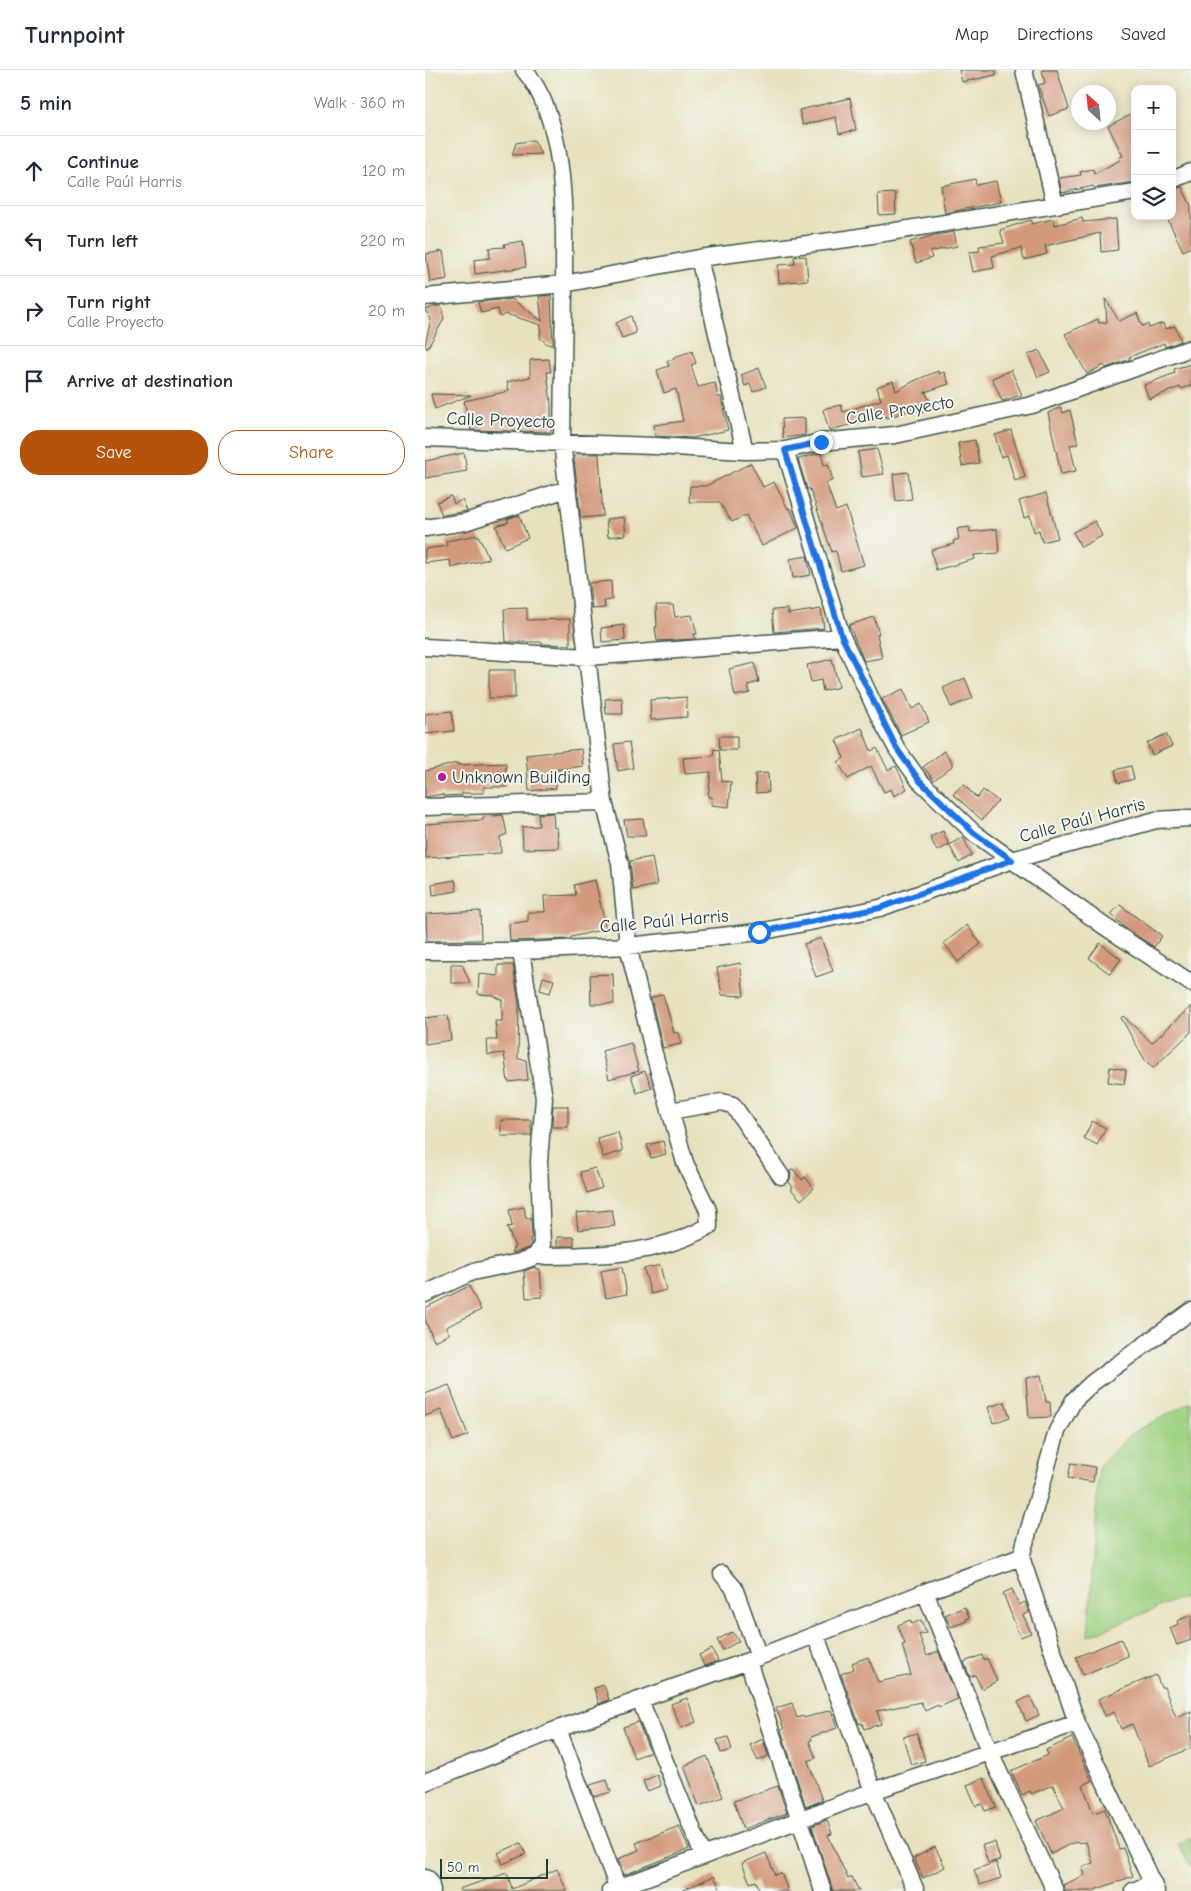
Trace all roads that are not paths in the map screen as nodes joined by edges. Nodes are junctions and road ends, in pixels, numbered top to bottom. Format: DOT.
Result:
graph roads {
  1 [pos="524,70"];
  2 [pos="1024,70"];
  3 [pos="1191,172"];
  4 [pos="1176,178"];
  5 [pos="1131,193"];
  6 [pos="1055,205"];
  7 [pos="699,258"];
  8 [pos="564,284"];
  9 [pos="425,297"];
  10 [pos="1191,348"];
  11 [pos="425,438"];
  12 [pos="562,442"];
  13 [pos="785,450"];
  14 [pos="745,451"];
  15 [pos="567,489"];
  16 [pos="425,528"];
  17 [pos="842,637"];
  18 [pos="425,647"];
  19 [pos="587,657"];
  20 [pos="604,802"];
  21 [pos="425,807"];
  22 [pos="1191,818"];
  23 [pos="1012,860"];
  24 [pos="628,946"];
  25 [pos="425,951"];
  26 [pos="521,951"];
  27 [pos="1191,983"];
  28 [pos="670,1111"];
  29 [pos="781,1176"];
  30 [pos="536,1256"];
  31 [pos="425,1294"];
  32 [pos="1191,1311"];
  33 [pos="1021,1556"];
  34 [pos="721,1574"];
  35 [pos="925,1592"];
  36 [pos="816,1636"];
  37 [pos="753,1659"];
  38 [pos="640,1700"];
  39 [pos="1077,1723"];
  40 [pos="558,1729"];
  41 [pos="990,1752"];
  42 [pos="425,1782"];
  43 [pos="873,1791"];
  44 [pos="799,1820"];
  45 [pos="703,1855"];
  46 [pos="425,1883"];
  47 [pos="1154,1887"];
  48 [pos="616,1890"];
  49 [pos="427,1891"];
  50 [pos="823,1891"];
  51 [pos="916,1891"];
  52 [pos="1055,1891"];
  53 [pos="1133,1891"];
  1 -- 8 [label="street"];
  2 -- 6 [label="street"];
  3 -- 4 [label="street"];
  5 -- 6 [label="street"];
  6 -- 7 [label="street"];
  7 -- 8 [label="street"];
  7 -- 14 [label="street"];
  8 -- 9 [label="street"];
  8 -- 12 [label="street"];
  10 -- 13 [label="street, Calle Proyecto"];
  11 -- 12 [label="street, Calle Proyecto"];
  12 -- 14 [label="street, Calle Proyecto"];
  12 -- 15 [label="street"];
  13 -- 14 [label="street, Calle Proyecto"];
  13 -- 17 [label="street"];
  15 -- 16 [label="street"];
  15 -- 19 [label="street"];
  17 -- 19 [label="street"];
  17 -- 23 [label="street"];
  18 -- 19 [label="street"];
  19 -- 20 [label="street"];
  20 -- 21 [label="street"];
  20 -- 24 [label="street"];
  22 -- 23 [label="street, Calle Paúl Harris"];
  23 -- 24 [label="street, Calle Paúl Harris"];
  23 -- 27 [label="street"];
  24 -- 26 [label="street, Calle Paúl Harris"];
  24 -- 28 [label="street"];
  25 -- 26 [label="street, Calle Paúl Harris"];
  26 -- 30 [label="street"];
  28 -- 29 [label="street"];
  28 -- 30 [label="street"];
  30 -- 31 [label="street"];
  32 -- 33 [label="street"];
  33 -- 35 [label="street"];
  33 -- 39 [label="street"];
  34 -- 37 [label="street"];
  35 -- 36 [label="street"];
  35 -- 41 [label="street"];
  36 -- 37 [label="street"];
  36 -- 43 [label="street"];
  37 -- 38 [label="street"];
  37 -- 44 [label="street"];
  38 -- 40 [label="street"];
  38 -- 45 [label="street"];
  39 -- 41 [label="street"];
  39 -- 47 [label="street"];
  40 -- 42 [label="street"];
  40 -- 48 [label="street"];
  41 -- 43 [label="street"];
  41 -- 52 [label="street"];
  43 -- 44 [label="street"];
  43 -- 51 [label="street"];
  44 -- 45 [label="street"];
  44 -- 50 [label="street"];
  45 -- 48 [label="street"];
  46 -- 49 [label="main road"];
  47 -- 53 [label="street"];
}
